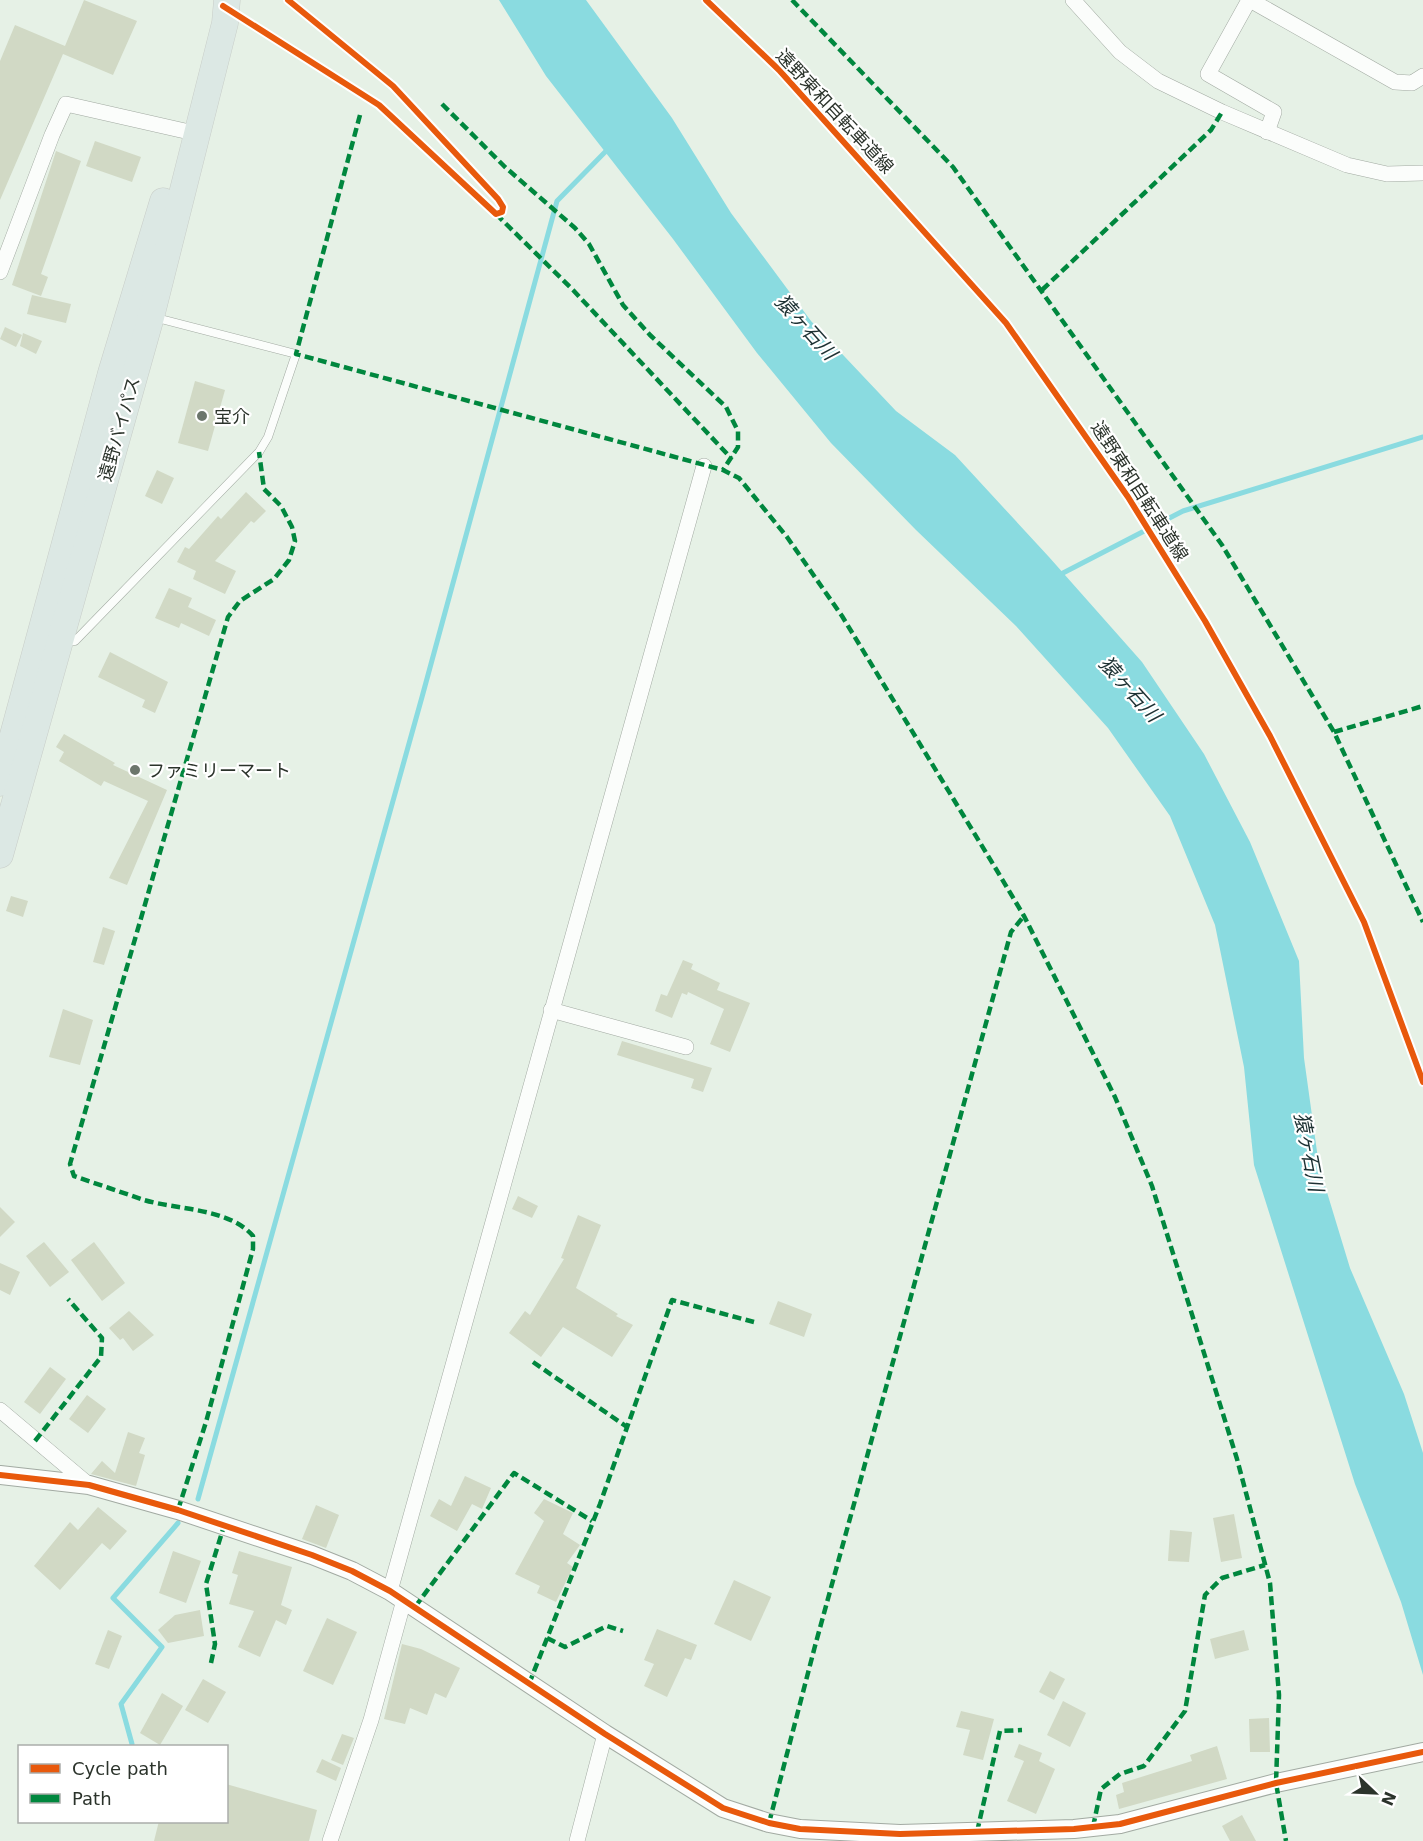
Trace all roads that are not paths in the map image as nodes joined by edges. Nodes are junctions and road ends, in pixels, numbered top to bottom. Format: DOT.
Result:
graph roads {
  1 [pos="226,0"];
  2 [pos="1072,0"];
  3 [pos="1249,0"];
  4 [pos="1423,76"];
  5 [pos="185,131"];
  6 [pos="1268,132"];
  7 [pos="1423,173"];
  8 [pos="0,272"];
  9 [pos="151,317"];
  10 [pos="704,466"];
  11 [pos="58,642"];
  12 [pos="7,731"];
  13 [pos="0,783"];
  14 [pos="0,855"];
  15 [pos="551,1010"];
  16 [pos="686,1047"];
  17 [pos="0,1410"];
  18 [pos="0,1476"];
  19 [pos="89,1485"];
  20 [pos="397,1595"];
  21 [pos="605,1734"];
  22 [pos="1423,1752"];
  23 [pos="898,1838"];
  24 [pos="330,1841"];
  25 [pos="577,1841"];
  1 -- 5 [label="highway, 遠野バイパス"];
  1 -- 9 [label="highway, 遠野バイパス"];
  2 -- 6 [label="street"];
  3 -- 4 [label="street"];
  3 -- 6 [label="street"];
  5 -- 8 [label="street"];
  5 -- 12 [label="highway, 遠野バイパス"];
  6 -- 7 [label="street"];
  9 -- 11 [label="highway, 遠野バイパス"];
  9 -- 11 [label="lane"];
  10 -- 15 [label="street"];
  11 -- 14 [label="highway, 遠野バイパス"];
  12 -- 13 [label="highway, 遠野バイパス"];
  15 -- 16 [label="street"];
  15 -- 20 [label="street"];
  17 -- 19 [label="street"];
  18 -- 19 [label="street"];
  19 -- 20 [label="street"];
  20 -- 21 [label="street"];
  20 -- 24 [label="street"];
  21 -- 23 [label="street"];
  21 -- 25 [label="street"];
  22 -- 23 [label="street"];
}
